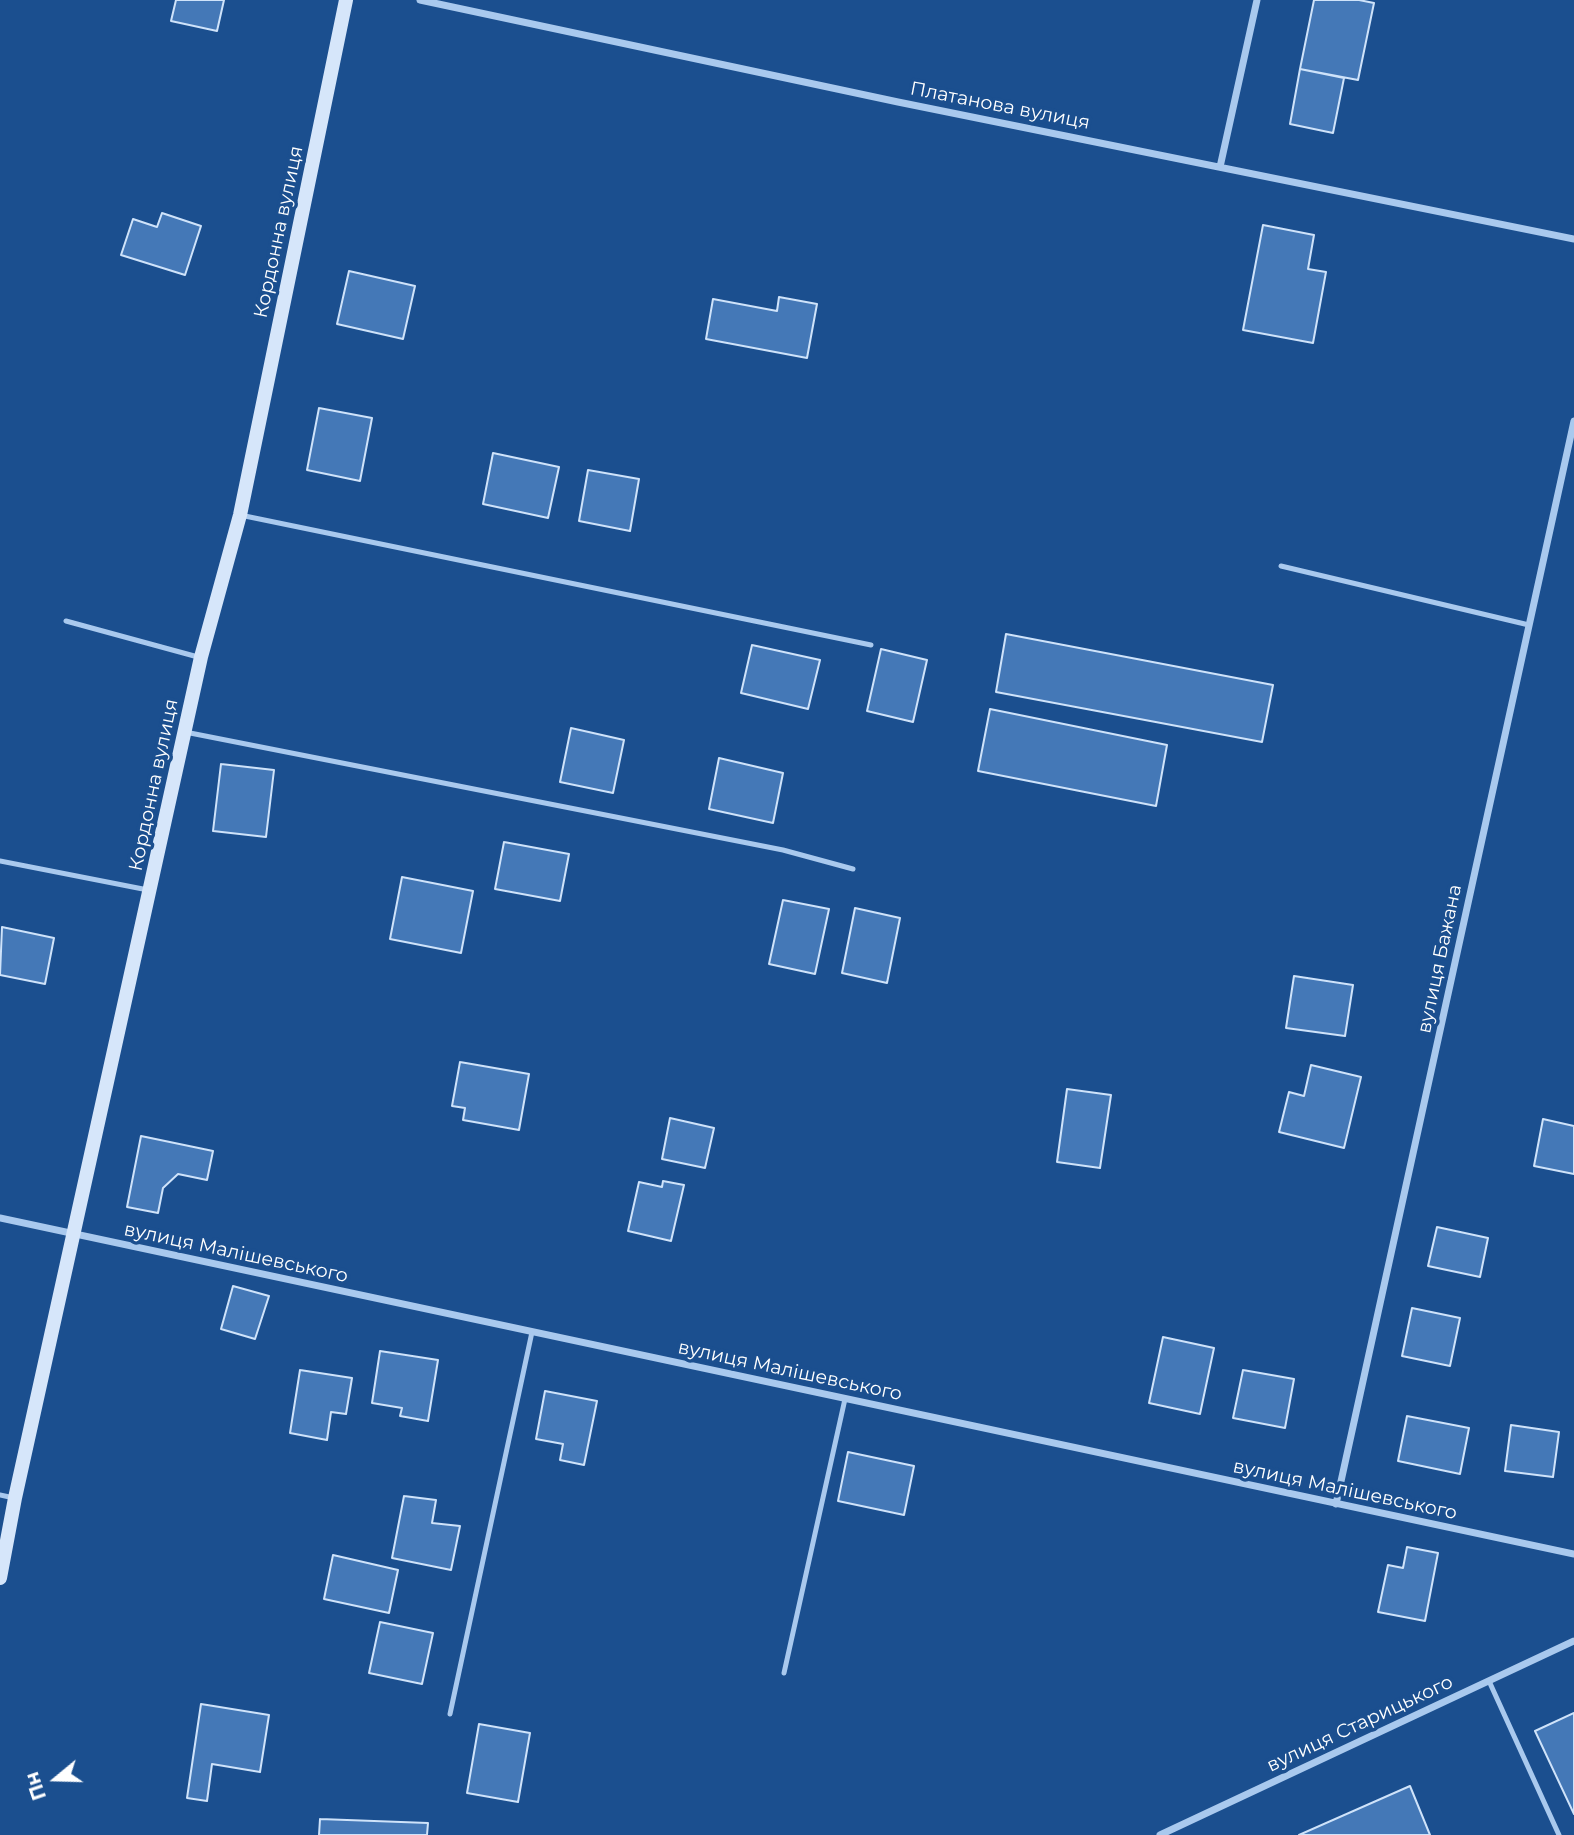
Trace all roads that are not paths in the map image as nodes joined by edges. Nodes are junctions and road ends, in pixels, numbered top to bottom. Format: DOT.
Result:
graph roads {
  1 [pos="346,0"];
  2 [pos="420,0"];
  3 [pos="1257,0"];
  4 [pos="1220,167"];
  5 [pos="1574,239"];
  6 [pos="1574,421"];
  7 [pos="240,515"];
  8 [pos="1281,566"];
  9 [pos="66,621"];
  10 [pos="1529,625"];
  11 [pos="871,645"];
  12 [pos="201,657"];
  13 [pos="185,732"];
  14 [pos="0,861"];
  15 [pos="853,869"];
  16 [pos="151,891"];
  17 [pos="0,1218"];
  18 [pos="74,1235"];
  19 [pos="532,1332"];
  20 [pos="845,1399"];
  21 [pos="0,1495"];
  22 [pos="15,1498"];
  23 [pos="1336,1504"];
  24 [pos="1574,1555"];
  25 [pos="0,1577"];
  26 [pos="1574,1641"];
  27 [pos="784,1673"];
  28 [pos="1489,1681"];
  29 [pos="450,1714"];
  30 [pos="1160,1835"];
  31 [pos="1559,1835"];
  1 -- 7 [label="main road, Кордонна вулиця"];
  2 -- 4 [label="street, Платанова вулиця"];
  3 -- 4 [label="street"];
  4 -- 5 [label="street, Платанова вулиця"];
  6 -- 10 [label="street, вулиця Бажана"];
  7 -- 11 [label="lane"];
  7 -- 12 [label="main road, Кордонна вулиця"];
  8 -- 10 [label="lane"];
  9 -- 12 [label="lane"];
  10 -- 23 [label="street, вулиця Бажана"];
  12 -- 13 [label="main road, Кордонна вулиця"];
  13 -- 15 [label="lane"];
  13 -- 16 [label="main road, Кордонна вулиця"];
  14 -- 16 [label="lane"];
  16 -- 18 [label="main road, Кордонна вулиця"];
  17 -- 18 [label="street, вулиця Малішевського"];
  18 -- 19 [label="street, вулиця Малішевського"];
  18 -- 22 [label="main road, Кордонна вулиця"];
  19 -- 20 [label="street, вулиця Малішевського"];
  19 -- 29 [label="lane"];
  20 -- 23 [label="street, вулиця Малішевського"];
  20 -- 27 [label="lane"];
  21 -- 22 [label="lane"];
  22 -- 25 [label="main road, Кордонна вулиця"];
  23 -- 24 [label="street, вулиця Малішевського"];
  26 -- 28 [label="street, вулиця Старицького"];
  28 -- 30 [label="street, вулиця Старицького"];
  28 -- 31 [label="lane"];
}
